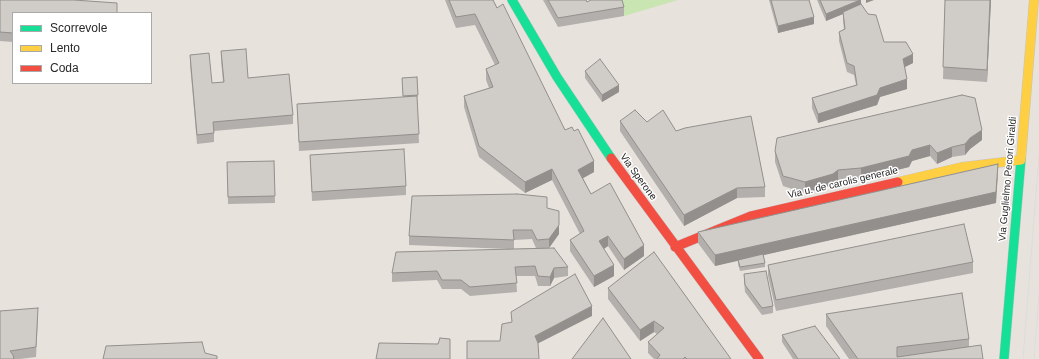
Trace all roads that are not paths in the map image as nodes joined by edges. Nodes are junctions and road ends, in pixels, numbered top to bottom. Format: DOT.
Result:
graph roads {
  1 [pos="512,0"];
  2 [pos="1034,0"];
  3 [pos="1021,160"];
  4 [pos="675,247"];
  5 [pos="759,359"];
  6 [pos="1004,359"];
  1 -- 4 [label="street, Via Sperone"];
  2 -- 3 [label="street, Via Guglielmo Pecori Giraldi"];
  3 -- 4 [label="street, Via u. de carolis generale"];
  3 -- 6 [label="street, Via Guglielmo Pecori Giraldi"];
  4 -- 5 [label="street, Via Sperone"];
}
